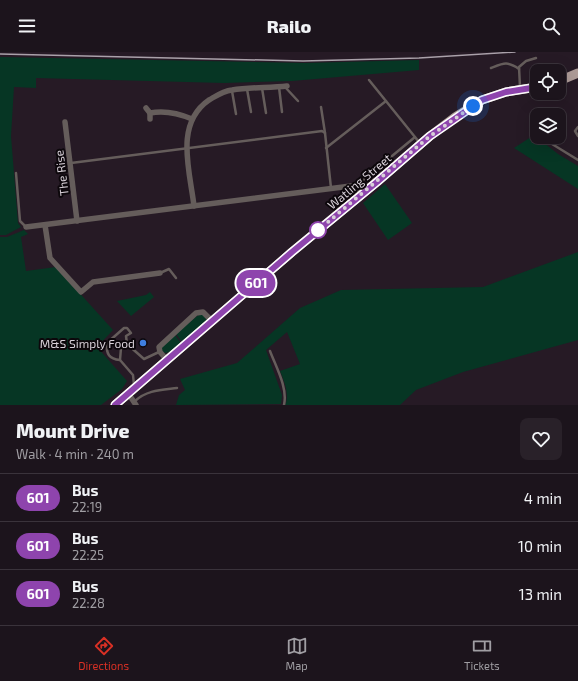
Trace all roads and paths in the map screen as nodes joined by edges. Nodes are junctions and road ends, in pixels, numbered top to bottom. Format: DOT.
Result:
graph roads {
  1 [pos="536,58"];
  2 [pos="491,68"];
  3 [pos="519,69"];
  4 [pos="578,73"];
  5 [pos="566,78"];
  6 [pos="369,80"];
  7 [pos="283,87"];
  8 [pos="262,88"];
  9 [pos="530,88"];
  10 [pos="247,89"];
  11 [pos="520,89"];
  12 [pos="232,90"];
  13 [pos="298,101"];
  14 [pos="386,101"];
  15 [pos="321,107"];
  16 [pos="251,112"];
  17 [pos="282,112"];
  18 [pos="149,113"];
  19 [pos="266,113"];
  20 [pos="236,114"];
  21 [pos="192,119"];
  22 [pos="65,122"];
  23 [pos="578,127"];
  24 [pos="325,133"];
  25 [pos="578,136"];
  26 [pos="418,141"];
  27 [pos="552,144"];
  28 [pos="187,148"];
  29 [pos="326,148"];
  30 [pos="409,148"];
  31 [pos="388,160"];
  32 [pos="578,160"];
  33 [pos="70,163"];
  34 [pos="380,166"];
  35 [pos="394,167"];
  36 [pos="16,172"];
  37 [pos="372,173"];
  38 [pos="387,174"];
  39 [pos="363,180"];
  40 [pos="379,180"];
  41 [pos="331,188"];
  42 [pos="362,194"];
  43 [pos="194,206"];
  44 [pos="78,221"];
  45 [pos="45,225"];
  46 [pos="26,227"];
  47 [pos="160,273"];
  48 [pos="176,278"];
  49 [pos="212,321"];
  50 [pos="127,344"];
  51 [pos="270,351"];
  52 [pos="160,352"];
  53 [pos="120,360"];
  54 [pos="167,360"];
  55 [pos="177,388"];
  56 [pos="132,390"];
  57 [pos="136,403"];
  58 [pos="115,405"];
  59 [pos="284,405"];
  1 -- 3 [label="lane"];
  2 -- 3 [label="lane"];
  3 -- 11 [label="lane"];
  4 -- 5 [label="main road"];
  6 -- 14 [label="lane"];
  7 -- 8 [label="street"];
  7 -- 13 [label="lane"];
  7 -- 17 [label="lane"];
  8 -- 10 [label="street"];
  8 -- 19 [label="lane"];
  9 -- 11 [label="main road, Watling Street"];
  10 -- 12 [label="street"];
  10 -- 16 [label="lane"];
  11 -- 26 [label="main road, Watling Street"];
  12 -- 20 [label="lane"];
  12 -- 21 [label="street"];
  14 -- 26 [label="lane"];
  14 -- 29 [label="lane"];
  15 -- 24 [label="lane"];
  18 -- 21 [label="street"];
  21 -- 28 [label="street"];
  22 -- 33 [label="street, The Rise"];
  23 -- 25 [label="lane"];
  24 -- 28 [label="lane"];
  24 -- 29 [label="lane"];
  26 -- 30 [label="main road, Watling Street"];
  27 -- 32 [label="lane"];
  28 -- 33 [label="lane"];
  28 -- 43 [label="street"];
  29 -- 41 [label="lane"];
  30 -- 31 [label="lane"];
  30 -- 35 [label="main road, Watling Street"];
  31 -- 34 [label="lane"];
  31 -- 35 [label="lane"];
  33 -- 44 [label="street, The Rise"];
  34 -- 37 [label="lane"];
  34 -- 38 [label="lane"];
  35 -- 38 [label="main road, Watling Street"];
  36 -- 46 [label="lane"];
  37 -- 39 [label="lane"];
  37 -- 40 [label="lane"];
  38 -- 40 [label="main road, Watling Street"];
  40 -- 42 [label="main road, Watling Street"];
  41 -- 42 [label="street"];
  41 -- 43 [label="street"];
  42 -- 49 [label="main road, Watling Street"];
  43 -- 44 [label="street"];
  44 -- 45 [label="street"];
  45 -- 46 [label="street"];
  45 -- 47 [label="street"];
  47 -- 48 [label="lane"];
  49 -- 52 [label="street"];
  49 -- 54 [label="main road, Watling Street"];
  50 -- 52 [label="lane"];
  50 -- 53 [label="lane"];
  50 -- 53 [label="lane"];
  51 -- 59 [label="lane"];
  52 -- 54 [label="street"];
  53 -- 56 [label="lane"];
  54 -- 56 [label="main road, Watling Street"];
  55 -- 57 [label="lane"];
  56 -- 57 [label="street"];
  56 -- 58 [label="main road, Watling Street"];
}
